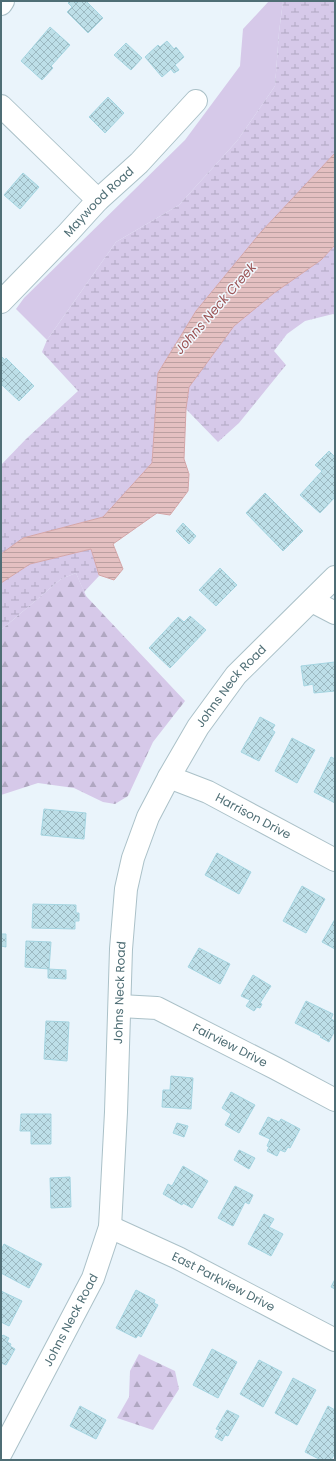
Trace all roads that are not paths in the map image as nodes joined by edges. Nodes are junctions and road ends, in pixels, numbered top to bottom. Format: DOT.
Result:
graph roads {
  1 [pos="3,1"];
  2 [pos="1,4"];
  3 [pos="196,101"];
  4 [pos="1,106"];
  5 [pos="98,200"];
  6 [pos="1,302"];
  7 [pos="335,578"];
  8 [pos="312,601"];
  9 [pos="335,613"];
  10 [pos="169,777"];
  11 [pos="335,860"];
  12 [pos="120,1006"];
  13 [pos="335,1100"];
  14 [pos="110,1227"];
  15 [pos="335,1340"];
  16 [pos="1,1454"];
  1 -- 2 [label="street"];
  3 -- 5 [label="street, Maywood Road"];
  4 -- 5 [label="street"];
  5 -- 6 [label="street, Maywood Road"];
  7 -- 8 [label="street, Johns Neck Road"];
  8 -- 9 [label="street"];
  8 -- 10 [label="street, Johns Neck Road"];
  10 -- 11 [label="street, Harrison Drive"];
  10 -- 12 [label="street, Johns Neck Road"];
  12 -- 13 [label="street, Fairview Drive"];
  12 -- 14 [label="street, Johns Neck Road"];
  14 -- 15 [label="street, East Parkview Drive"];
  14 -- 16 [label="street, Johns Neck Road"];
}
